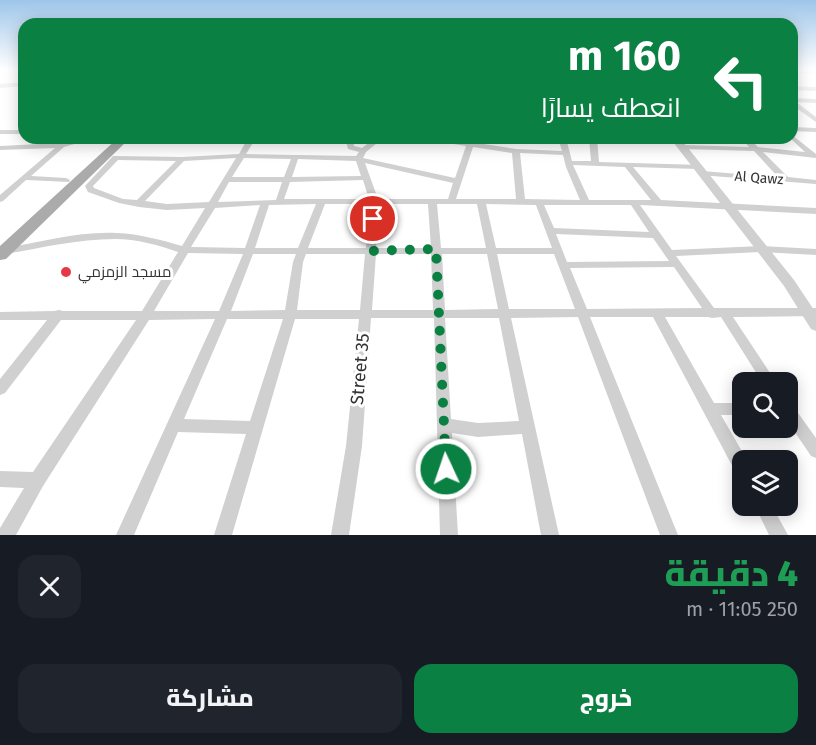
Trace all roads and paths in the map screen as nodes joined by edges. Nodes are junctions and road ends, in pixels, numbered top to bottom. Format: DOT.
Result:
graph roads {
  1 [pos="798,101"];
  2 [pos="816,101"];
  3 [pos="798,105"];
  4 [pos="814,117"];
  5 [pos="798,129"];
  6 [pos="816,130"];
  7 [pos="0,132"];
  8 [pos="18,132"];
  9 [pos="798,142"];
  10 [pos="40,144"];
  11 [pos="58,144"];
  12 [pos="108,144"];
  13 [pos="119,144"];
  14 [pos="248,144"];
  15 [pos="350,144"];
  16 [pos="375,144"];
  17 [pos="465,144"];
  18 [pos="478,144"];
  19 [pos="564,144"];
  20 [pos="593,144"];
  21 [pos="680,144"];
  22 [pos="701,144"];
  23 [pos="751,144"];
  24 [pos="0,148"];
  25 [pos="756,149"];
  26 [pos="516,150"];
  27 [pos="567,153"];
  28 [pos="361,155"];
  29 [pos="241,156"];
  30 [pos="814,156"];
  31 [pos="110,157"];
  32 [pos="295,157"];
  33 [pos="182,159"];
  34 [pos="569,163"];
  35 [pos="595,164"];
  36 [pos="627,165"];
  37 [pos="700,170"];
  38 [pos="91,175"];
  39 [pos="25,178"];
  40 [pos="288,178"];
  41 [pos="365,178"];
  42 [pos="785,179"];
  43 [pos="226,180"];
  44 [pos="456,181"];
  45 [pos="816,182"];
  46 [pos="63,186"];
  47 [pos="0,200"];
  48 [pos="432,201"];
  49 [pos="451,201"];
  50 [pos="481,201"];
  51 [pos="266,202"];
  52 [pos="279,202"];
  53 [pos="321,202"];
  54 [pos="375,202"];
  55 [pos="521,202"];
  56 [pos="539,202"];
  57 [pos="586,203"];
  58 [pos="634,203"];
  59 [pos="658,203"];
  60 [pos="140,204"];
  61 [pos="210,204"];
  62 [pos="728,205"];
  63 [pos="816,211"];
  64 [pos="551,231"];
  65 [pos="657,235"];
  66 [pos="2,248"];
  67 [pos="436,249"];
  68 [pos="761,249"];
  69 [pos="184,250"];
  70 [pos="491,250"];
  71 [pos="249,251"];
  72 [pos="302,251"];
  73 [pos="370,251"];
  74 [pos="558,251"];
  75 [pos="816,252"];
  76 [pos="669,253"];
  77 [pos="677,264"];
  78 [pos="564,265"];
  79 [pos="582,312"];
  80 [pos="812,312"];
  81 [pos="506,313"];
  82 [pos="59,314"];
  83 [pos="146,314"];
  84 [pos="657,314"];
  85 [pos="718,314"];
  86 [pos="223,315"];
  87 [pos="290,315"];
  88 [pos="365,315"];
  89 [pos="438,315"];
  90 [pos="0,316"];
  91 [pos="816,325"];
  92 [pos="762,372"];
  93 [pos="0,389"];
  94 [pos="711,409"];
  95 [pos="732,409"];
  96 [pos="174,425"];
  97 [pos="443,425"];
  98 [pos="798,425"];
  99 [pos="529,427"];
  100 [pos="256,428"];
  101 [pos="733,450"];
  102 [pos="816,451"];
  103 [pos="0,479"];
  104 [pos="37,480"];
  105 [pos="769,516"];
  106 [pos="6,535"];
  107 [pos="125,535"];
  108 [pos="223,535"];
  109 [pos="340,535"];
  110 [pos="449,535"];
  111 [pos="550,535"];
  112 [pos="669,535"];
  113 [pos="779,535"];
  1 -- 2 [label="street"];
  3 -- 4 [label="street"];
  5 -- 6 [label="street"];
  7 -- 8 [label="street"];
  9 -- 30 [label="street"];
  10 -- 24 [label="street"];
  11 -- 39 [label="street"];
  12 -- 46 [label="main road"];
  13 -- 31 [label="main road"];
  14 -- 29 [label="street"];
  15 -- 28 [label="street"];
  16 -- 28 [label="street"];
  17 -- 44 [label="street"];
  18 -- 26 [label="street"];
  19 -- 27 [label="street"];
  20 -- 35 [label="street"];
  21 -- 37 [label="street"];
  22 -- 25 [label="street"];
  23 -- 25 [label="street"];
  25 -- 30 [label="street"];
  25 -- 42 [label="street"];
  26 -- 27 [label="street"];
  26 -- 55 [label="street"];
  27 -- 34 [label="street"];
  28 -- 32 [label="street"];
  28 -- 41 [label="street"];
  28 -- 44 [label="street"];
  29 -- 32 [label="street"];
  29 -- 33 [label="street"];
  29 -- 43 [label="street"];
  31 -- 33 [label="street"];
  31 -- 38 [label="main road"];
  32 -- 40 [label="street"];
  33 -- 60 [label="street"];
  34 -- 35 [label="street, Al Qawz"];
  34 -- 57 [label="street"];
  35 -- 36 [label="street, Al Qawz"];
  36 -- 37 [label="street, Al Qawz"];
  36 -- 59 [label="street"];
  37 -- 42 [label="street, Al Qawz"];
  37 -- 62 [label="street"];
  38 -- 46 [label="main road"];
  38 -- 60 [label="street"];
  39 -- 46 [label="street"];
  39 -- 47 [label="street"];
  40 -- 41 [label="street"];
  40 -- 43 [label="street"];
  40 -- 52 [label="street"];
  41 -- 54 [label="street"];
  42 -- 45 [label="street, Al Qawz"];
  43 -- 61 [label="street"];
  44 -- 49 [label="street"];
  46 -- 66 [label="main road"];
  48 -- 49 [label="street"];
  48 -- 54 [label="street"];
  48 -- 67 [label="street"];
  49 -- 50 [label="street"];
  50 -- 55 [label="street"];
  50 -- 70 [label="street"];
  51 -- 52 [label="street"];
  51 -- 61 [label="street"];
  51 -- 71 [label="street"];
  52 -- 53 [label="street"];
  53 -- 54 [label="street"];
  53 -- 72 [label="street"];
  54 -- 73 [label="street, Street 35"];
  55 -- 56 [label="street"];
  56 -- 57 [label="street"];
  56 -- 64 [label="street"];
  57 -- 58 [label="street"];
  58 -- 59 [label="street"];
  58 -- 65 [label="street"];
  59 -- 62 [label="street"];
  60 -- 61 [label="street"];
  61 -- 69 [label="street"];
  62 -- 63 [label="street"];
  62 -- 68 [label="street"];
  64 -- 65 [label="street"];
  64 -- 74 [label="street"];
  65 -- 76 [label="street"];
  66 -- 69 [label="street"];
  67 -- 70 [label="street"];
  67 -- 73 [label="street"];
  67 -- 89 [label="street"];
  68 -- 75 [label="street"];
  68 -- 76 [label="street"];
  68 -- 80 [label="street"];
  69 -- 71 [label="street"];
  69 -- 83 [label="street"];
  70 -- 74 [label="street"];
  70 -- 81 [label="street"];
  71 -- 72 [label="street"];
  71 -- 86 [label="street"];
  72 -- 73 [label="street"];
  72 -- 87 [label="street"];
  73 -- 88 [label="street, Street 35"];
  74 -- 78 [label="street"];
  76 -- 77 [label="street"];
  77 -- 78 [label="street"];
  77 -- 85 [label="street"];
  78 -- 79 [label="street"];
  79 -- 81 [label="street"];
  79 -- 84 [label="street"];
  79 -- 112 [label="street"];
  80 -- 85 [label="street"];
  80 -- 91 [label="street"];
  81 -- 89 [label="street"];
  81 -- 99 [label="street"];
  82 -- 83 [label="street"];
  82 -- 90 [label="street"];
  82 -- 93 [label="street"];
  83 -- 86 [label="street"];
  83 -- 104 [label="street"];
  84 -- 85 [label="street"];
  84 -- 94 [label="street"];
  85 -- 92 [label="street"];
  86 -- 87 [label="street"];
  86 -- 96 [label="street"];
  87 -- 88 [label="street"];
  87 -- 100 [label="street"];
  88 -- 89 [label="street"];
  88 -- 109 [label="street, Street 35"];
  89 -- 97 [label="street"];
  94 -- 95 [label="street"];
  94 -- 101 [label="street"];
  96 -- 100 [label="street"];
  96 -- 107 [label="street"];
  97 -- 99 [label="street"];
  97 -- 110 [label="street"];
  98 -- 102 [label="street"];
  99 -- 111 [label="street"];
  100 -- 108 [label="street"];
  103 -- 104 [label="street"];
  104 -- 106 [label="street"];
  105 -- 113 [label="street"];
}
